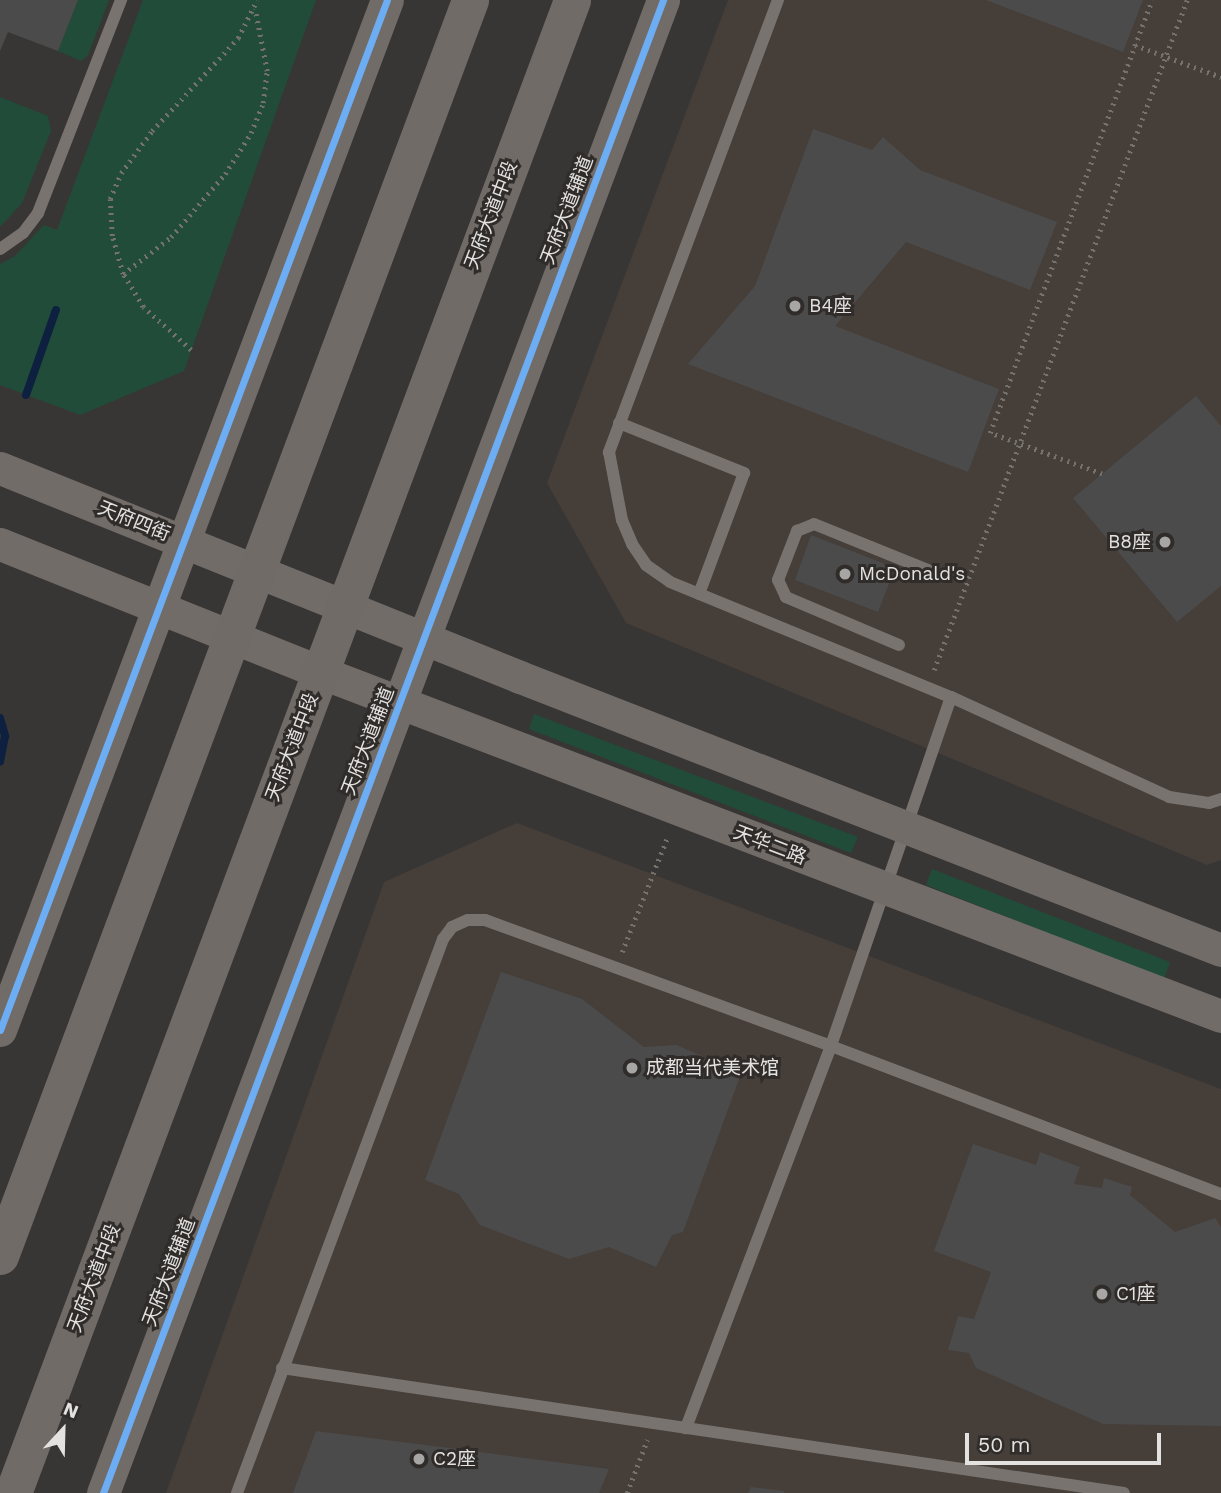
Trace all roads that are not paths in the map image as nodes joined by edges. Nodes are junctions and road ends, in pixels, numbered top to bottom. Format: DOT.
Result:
graph roads {
  1 [pos="121,0"];
  2 [pos="387,0"];
  3 [pos="470,0"];
  4 [pos="572,0"];
  5 [pos="663,0"];
  6 [pos="778,0"];
  7 [pos="0,249"];
  8 [pos="619,423"];
  9 [pos="0,468"];
  10 [pos="184,541"];
  11 [pos="0,544"];
  12 [pos="257,569"];
  13 [pos="928,570"];
  14 [pos="699,594"];
  15 [pos="345,605"];
  16 [pos="159,607"];
  17 [pos="232,637"];
  18 [pos="424,638"];
  19 [pos="899,645"];
  20 [pos="320,672"];
  21 [pos="951,697"];
  22 [pos="400,703"];
  23 [pos="1221,799"];
  24 [pos="907,826"];
  25 [pos="885,889"];
  26 [pos="1221,950"];
  27 [pos="1221,1016"];
  28 [pos="0,1030"];
  29 [pos="831,1045"];
  30 [pos="1221,1194"];
  31 [pos="0,1256"];
  32 [pos="282,1368"];
  33 [pos="686,1428"];
  34 [pos="13,1493"];
  35 [pos="103,1493"];
  36 [pos="237,1493"];
  37 [pos="1124,1493"];
  1 -- 7 [label="lane"];
  2 -- 10 [label="street"];
  3 -- 12 [label="main road"];
  4 -- 15 [label="main road, 天府大道中段"];
  5 -- 18 [label="street, 天府大道辅道"];
  6 -- 8 [label="lane"];
  8 -- 14 [label="lane"];
  8 -- 14 [label="lane"];
  9 -- 10 [label="street, 天府四街"];
  10 -- 12 [label="street, 天府四街"];
  10 -- 16 [label="street"];
  11 -- 16 [label="street"];
  12 -- 15 [label="street, 天府四街"];
  12 -- 17 [label="main road"];
  13 -- 19 [label="lane"];
  14 -- 21 [label="lane"];
  15 -- 18 [label="street"];
  15 -- 20 [label="main road, 天府大道中段"];
  16 -- 17 [label="street"];
  16 -- 28 [label="street"];
  17 -- 20 [label="street"];
  17 -- 31 [label="main road"];
  18 -- 22 [label="street, 天府大道辅道"];
  18 -- 24 [label="street"];
  20 -- 22 [label="street, 天华二路"];
  20 -- 34 [label="main road, 天府大道中段"];
  21 -- 23 [label="lane"];
  21 -- 24 [label="lane"];
  22 -- 25 [label="street, 天华二路"];
  22 -- 35 [label="street, 天府大道辅道"];
  24 -- 25 [label="lane"];
  24 -- 26 [label="street"];
  25 -- 27 [label="street, 天华二路"];
  25 -- 29 [label="lane"];
  29 -- 30 [label="lane"];
  29 -- 32 [label="lane"];
  29 -- 33 [label="lane"];
  32 -- 33 [label="lane"];
  32 -- 36 [label="lane"];
  33 -- 37 [label="lane"];
}
